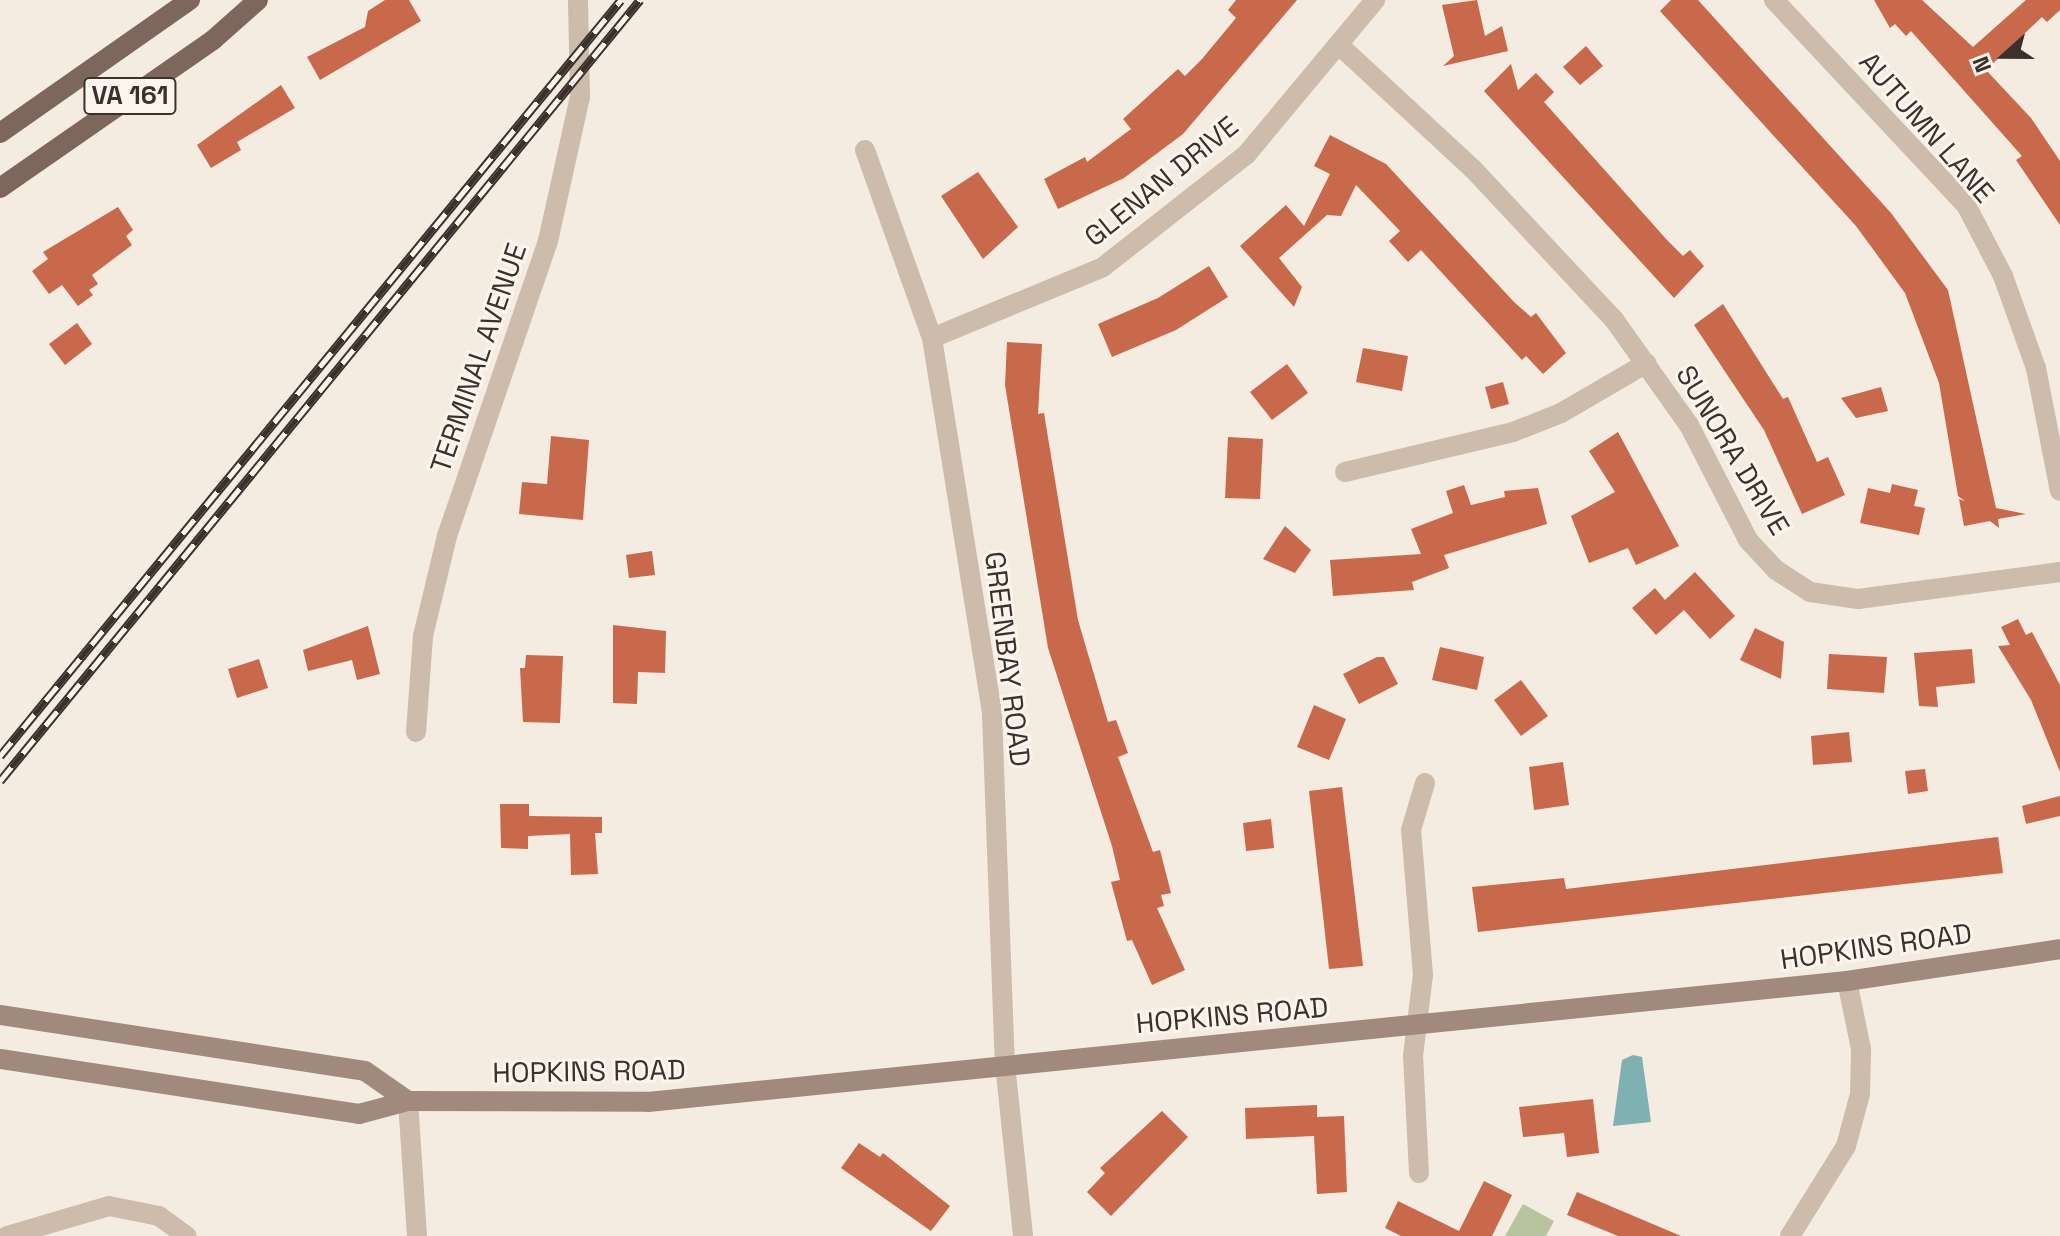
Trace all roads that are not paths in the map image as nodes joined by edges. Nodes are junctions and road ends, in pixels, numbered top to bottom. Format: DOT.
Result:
graph roads {
  1 [pos="190,0"];
  2 [pos="258,0"];
  3 [pos="578,0"];
  4 [pos="1375,0"];
  5 [pos="1774,0"];
  6 [pos="1339,45"];
  7 [pos="0,133"];
  8 [pos="865,150"];
  9 [pos="0,188"];
  10 [pos="932,338"];
  11 [pos="1647,363"];
  12 [pos="1345,472"];
  13 [pos="2060,491"];
  14 [pos="2060,572"];
  15 [pos="416,732"];
  16 [pos="1425,783"];
  17 [pos="2060,949"];
  18 [pos="1847,981"];
  19 [pos="0,1015"];
  20 [pos="1417,1024"];
  21 [pos="0,1059"];
  22 [pos="1005,1064"];
  23 [pos="408,1101"];
  24 [pos="1419,1173"];
  25 [pos="7,1236"];
  26 [pos="187,1236"];
  27 [pos="417,1236"];
  28 [pos="1023,1236"];
  29 [pos="1790,1236"];
  1 -- 7 [label="main road, VA 161"];
  2 -- 9 [label="main road, VA 161"];
  3 -- 15 [label="street, TERMINAL AVENUE"];
  4 -- 6 [label="street, GLENAN DRIVE"];
  5 -- 13 [label="street, AUTUMN LANE"];
  6 -- 10 [label="street, GLENAN DRIVE"];
  6 -- 11 [label="street, SUNORA DRIVE"];
  8 -- 10 [label="street, GREENBAY ROAD"];
  10 -- 22 [label="street, GREENBAY ROAD"];
  11 -- 12 [label="street"];
  11 -- 14 [label="street, SUNORA DRIVE"];
  16 -- 20 [label="street"];
  17 -- 18 [label="main road, HOPKINS ROAD"];
  18 -- 20 [label="main road, HOPKINS ROAD"];
  18 -- 29 [label="street"];
  19 -- 23 [label="main road"];
  20 -- 22 [label="main road, HOPKINS ROAD"];
  20 -- 24 [label="street"];
  21 -- 23 [label="main road, HOPKINS ROAD"];
  22 -- 23 [label="main road, HOPKINS ROAD"];
  22 -- 28 [label="street, GREENBAY ROAD"];
  23 -- 27 [label="street"];
  25 -- 26 [label="street"];
}
